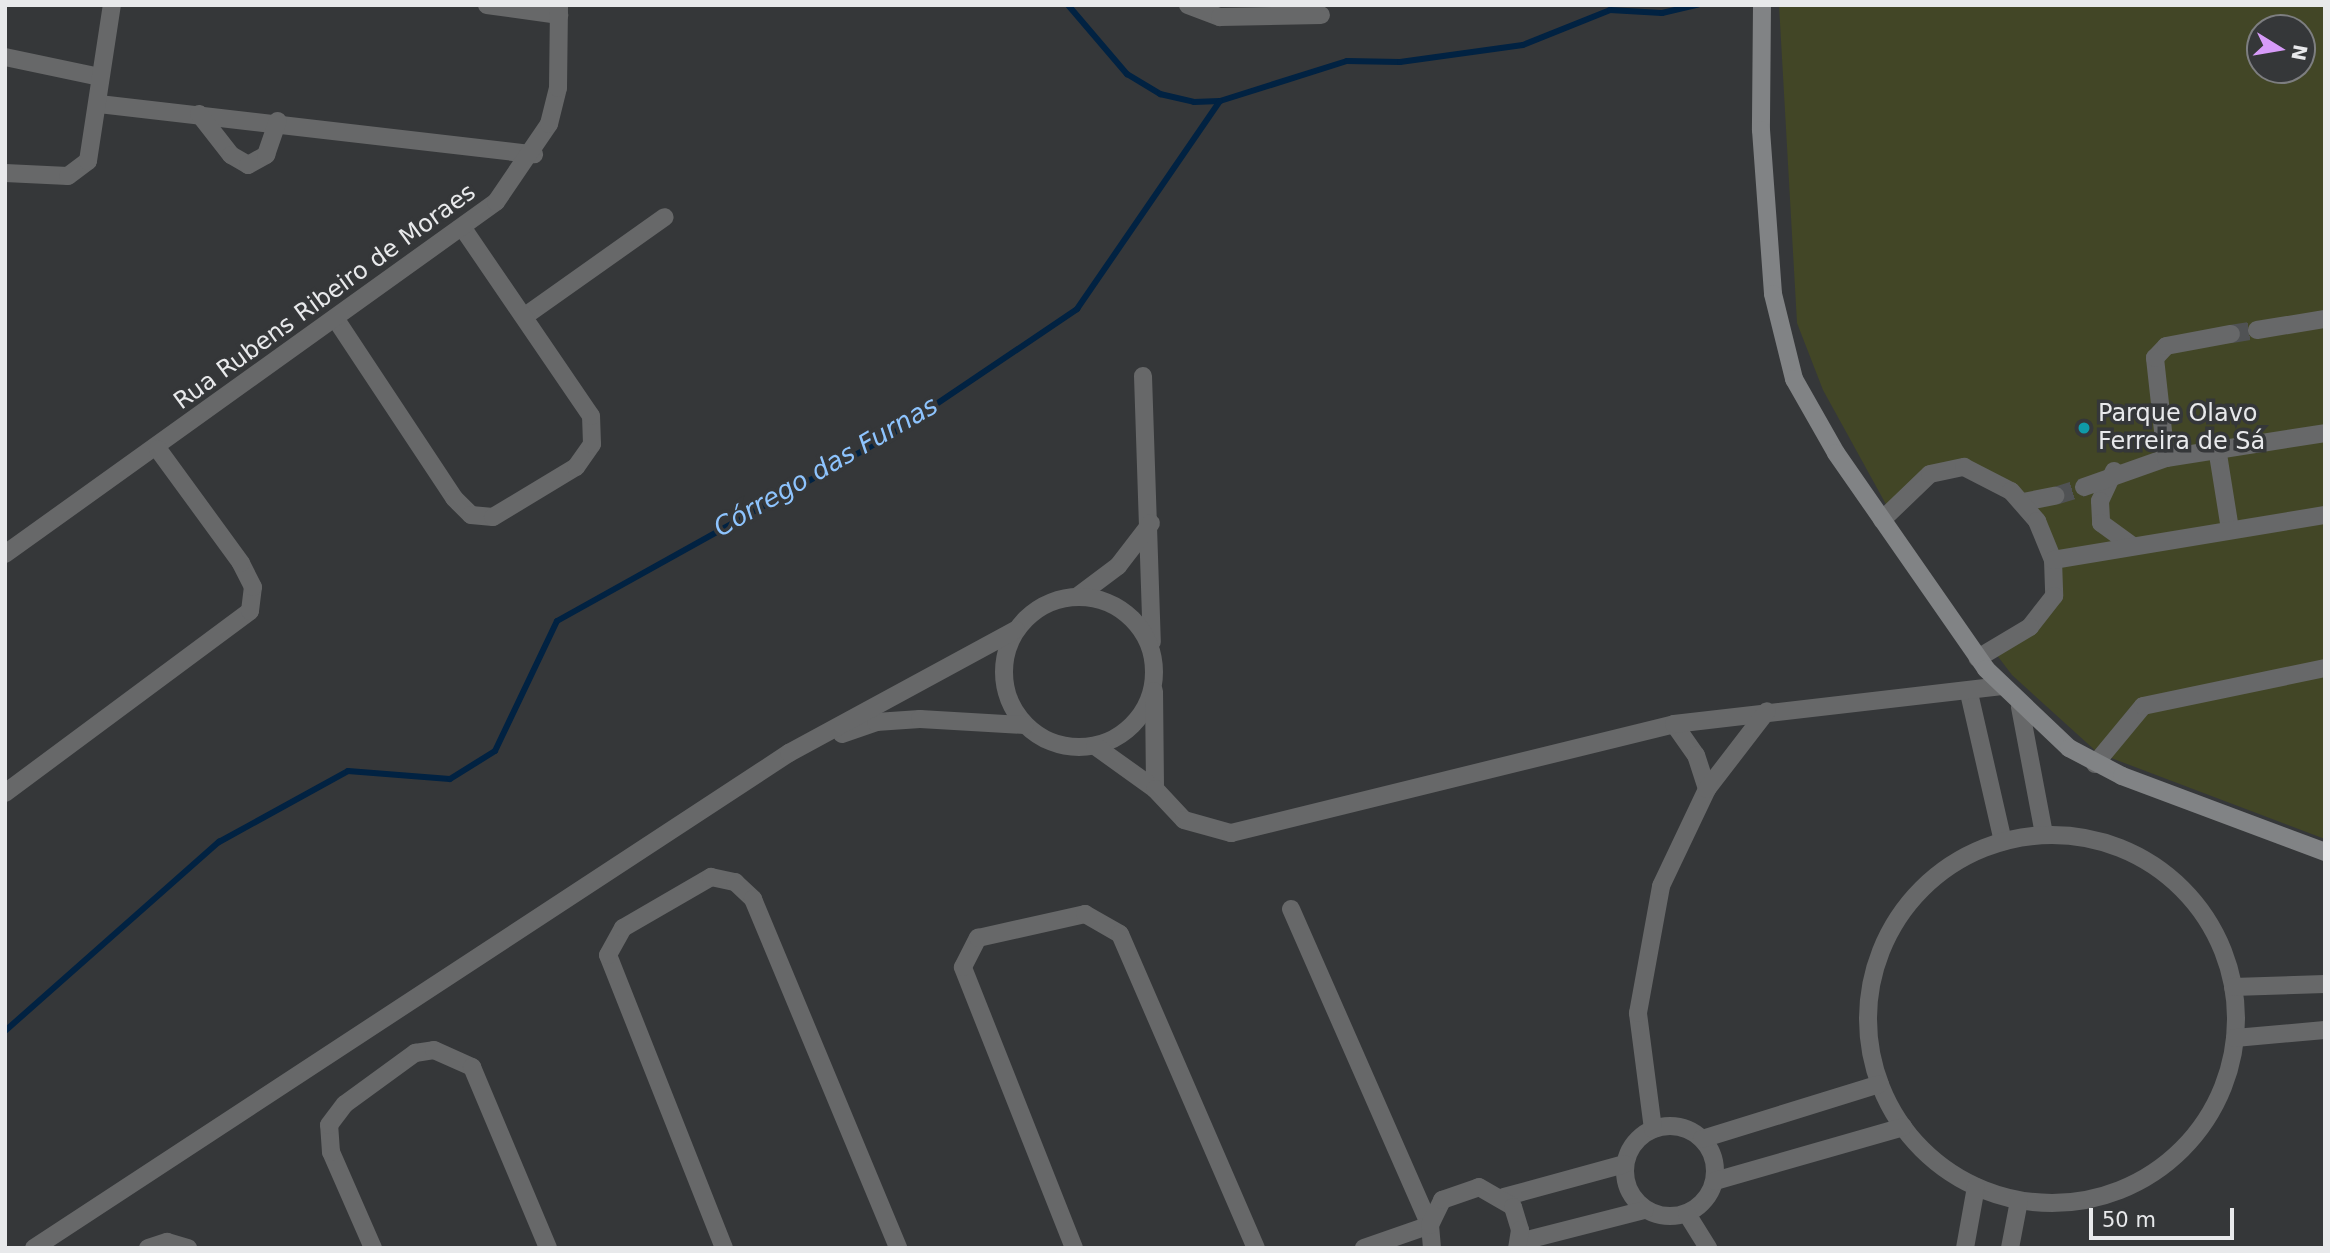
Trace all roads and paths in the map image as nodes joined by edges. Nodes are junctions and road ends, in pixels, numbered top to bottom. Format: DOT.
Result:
graph roads {
  1 [pos="111,5"];
  2 [pos="487,5"];
  3 [pos="1188,5"];
  4 [pos="1762,5"];
  5 [pos="559,10"];
  6 [pos="1321,15"];
  7 [pos="5,57"];
  8 [pos="100,77"];
  9 [pos="99,104"];
  10 [pos="199,114"];
  11 [pos="278,121"];
  12 [pos="534,154"];
  13 [pos="5,173"];
  14 [pos="665,217"];
  15 [pos="464,230"];
  16 [pos="525,316"];
  17 [pos="335,318"];
  18 [pos="2325,319"];
  19 [pos="2257,330"];
  20 [pos="2231,334"];
  21 [pos="1143,376"];
  22 [pos="2325,433"];
  23 [pos="158,449"];
  24 [pos="2217,449"];
  25 [pos="2166,458"];
  26 [pos="2114,471"];
  27 [pos="2084,486"];
  28 [pos="2055,496"];
  29 [pos="2023,502"];
  30 [pos="2325,515"];
  31 [pos="1882,520"];
  32 [pos="1151,523"];
  33 [pos="2230,529"];
  34 [pos="2131,545"];
  35 [pos="5,554"];
  36 [pos="2053,561"];
  37 [pos="1078,596"];
  38 [pos="1016,630"];
  39 [pos="1152,648"];
  40 [pos="1978,658"];
  41 [pos="2325,668"];
  42 [pos="1153,687"];
  43 [pos="2000,687"];
  44 [pos="1969,693"];
  45 [pos="2020,707"];
  46 [pos="1767,711"];
  47 [pos="1025,724"];
  48 [pos="1674,724"];
  49 [pos="1095,746"];
  50 [pos="789,753"];
  51 [pos="2095,764"];
  52 [pos="1155,789"];
  53 [pos="1707,789"];
  54 [pos="5,793"];
  55 [pos="2044,834"];
  56 [pos="2003,841"];
  57 [pos="2325,852"];
  58 [pos="1291,909"];
  59 [pos="2325,984"];
  60 [pos="2233,987"];
  61 [pos="2325,1030"];
  62 [pos="2235,1038"];
  63 [pos="1880,1084"];
  64 [pos="1903,1127"];
  65 [pos="1653,1129"];
  66 [pos="1702,1139"];
  67 [pos="1625,1164"];
  68 [pos="1715,1181"];
  69 [pos="1976,1187"];
  70 [pos="1504,1197"];
  71 [pos="2019,1201"];
  72 [pos="1645,1210"];
  73 [pos="1687,1214"];
  74 [pos="1430,1225"];
  75 [pos="1518,1245"];
  76 [pos="34,1248"];
  77 [pos="148,1248"];
  78 [pos="188,1248"];
  79 [pos="373,1248"];
  80 [pos="548,1248"];
  81 [pos="724,1248"];
  82 [pos="898,1248"];
  83 [pos="1074,1248"];
  84 [pos="1256,1248"];
  85 [pos="1364,1248"];
  86 [pos="1432,1248"];
  87 [pos="1708,1248"];
  88 [pos="1965,1248"];
  89 [pos="2010,1248"];
  1 -- 8 [label="street"];
  2 -- 5 [label="street"];
  3 -- 6 [label="street"];
  4 -- 31 [label="main road"];
  5 -- 12 [label="street, Rua Rubens Ribeiro de Moraes"];
  7 -- 8 [label="street"];
  8 -- 9 [label="street"];
  9 -- 10 [label="street"];
  9 -- 13 [label="street"];
  10 -- 11 [label="street"];
  10 -- 11 [label="street"];
  11 -- 12 [label="street"];
  12 -- 15 [label="street, Rua Rubens Ribeiro de Moraes"];
  14 -- 16 [label="street"];
  15 -- 16 [label="street"];
  15 -- 17 [label="street, Rua Rubens Ribeiro de Moraes"];
  16 -- 17 [label="street"];
  17 -- 23 [label="street, Rua Rubens Ribeiro de Moraes"];
  18 -- 19 [label="street"];
  20 -- 25 [label="street"];
  21 -- 32 [label="street"];
  22 -- 24 [label="street"];
  23 -- 35 [label="street, Rua Rubens Ribeiro de Moraes"];
  23 -- 54 [label="street"];
  24 -- 25 [label="street"];
  24 -- 33 [label="street"];
  25 -- 26 [label="street"];
  26 -- 27 [label="street"];
  26 -- 34 [label="street"];
  28 -- 29 [label="street"];
  29 -- 31 [label="street"];
  29 -- 36 [label="street"];
  30 -- 33 [label="street"];
  31 -- 40 [label="main road"];
  32 -- 37 [label="street"];
  32 -- 39 [label="street"];
  33 -- 34 [label="street"];
  34 -- 36 [label="street"];
  36 -- 40 [label="street"];
  37 -- 38 [label="street"];
  37 -- 39 [label="street"];
  38 -- 47 [label="street"];
  38 -- 50 [label="street"];
  39 -- 42 [label="street"];
  40 -- 43 [label="main road"];
  41 -- 51 [label="street"];
  42 -- 49 [label="street"];
  42 -- 52 [label="street"];
  43 -- 44 [label="street"];
  43 -- 45 [label="main road"];
  44 -- 46 [label="street"];
  44 -- 56 [label="street"];
  45 -- 51 [label="main road"];
  45 -- 55 [label="street"];
  46 -- 48 [label="street"];
  46 -- 53 [label="street"];
  47 -- 49 [label="street"];
  47 -- 50 [label="street"];
  48 -- 52 [label="street"];
  48 -- 53 [label="street"];
  49 -- 52 [label="street"];
  50 -- 76 [label="street"];
  51 -- 57 [label="main road"];
  53 -- 65 [label="street"];
  55 -- 56 [label="street"];
  55 -- 60 [label="street"];
  56 -- 63 [label="street"];
  58 -- 74 [label="street"];
  59 -- 60 [label="street"];
  60 -- 62 [label="street"];
  61 -- 62 [label="street"];
  62 -- 71 [label="street"];
  63 -- 64 [label="street"];
  63 -- 66 [label="street"];
  64 -- 68 [label="street"];
  64 -- 69 [label="street"];
  65 -- 66 [label="street"];
  65 -- 67 [label="street"];
  66 -- 68 [label="street"];
  67 -- 70 [label="street"];
  67 -- 72 [label="street"];
  68 -- 73 [label="street"];
  69 -- 71 [label="street"];
  69 -- 88 [label="street"];
  70 -- 74 [label="street"];
  70 -- 75 [label="street"];
  71 -- 89 [label="street"];
  72 -- 73 [label="street"];
  72 -- 75 [label="street"];
  73 -- 87 [label="street"];
  74 -- 85 [label="street"];
  74 -- 86 [label="street"];
  77 -- 78 [label="street"];
  79 -- 80 [label="street"];
  81 -- 82 [label="street"];
  83 -- 84 [label="street"];
}
